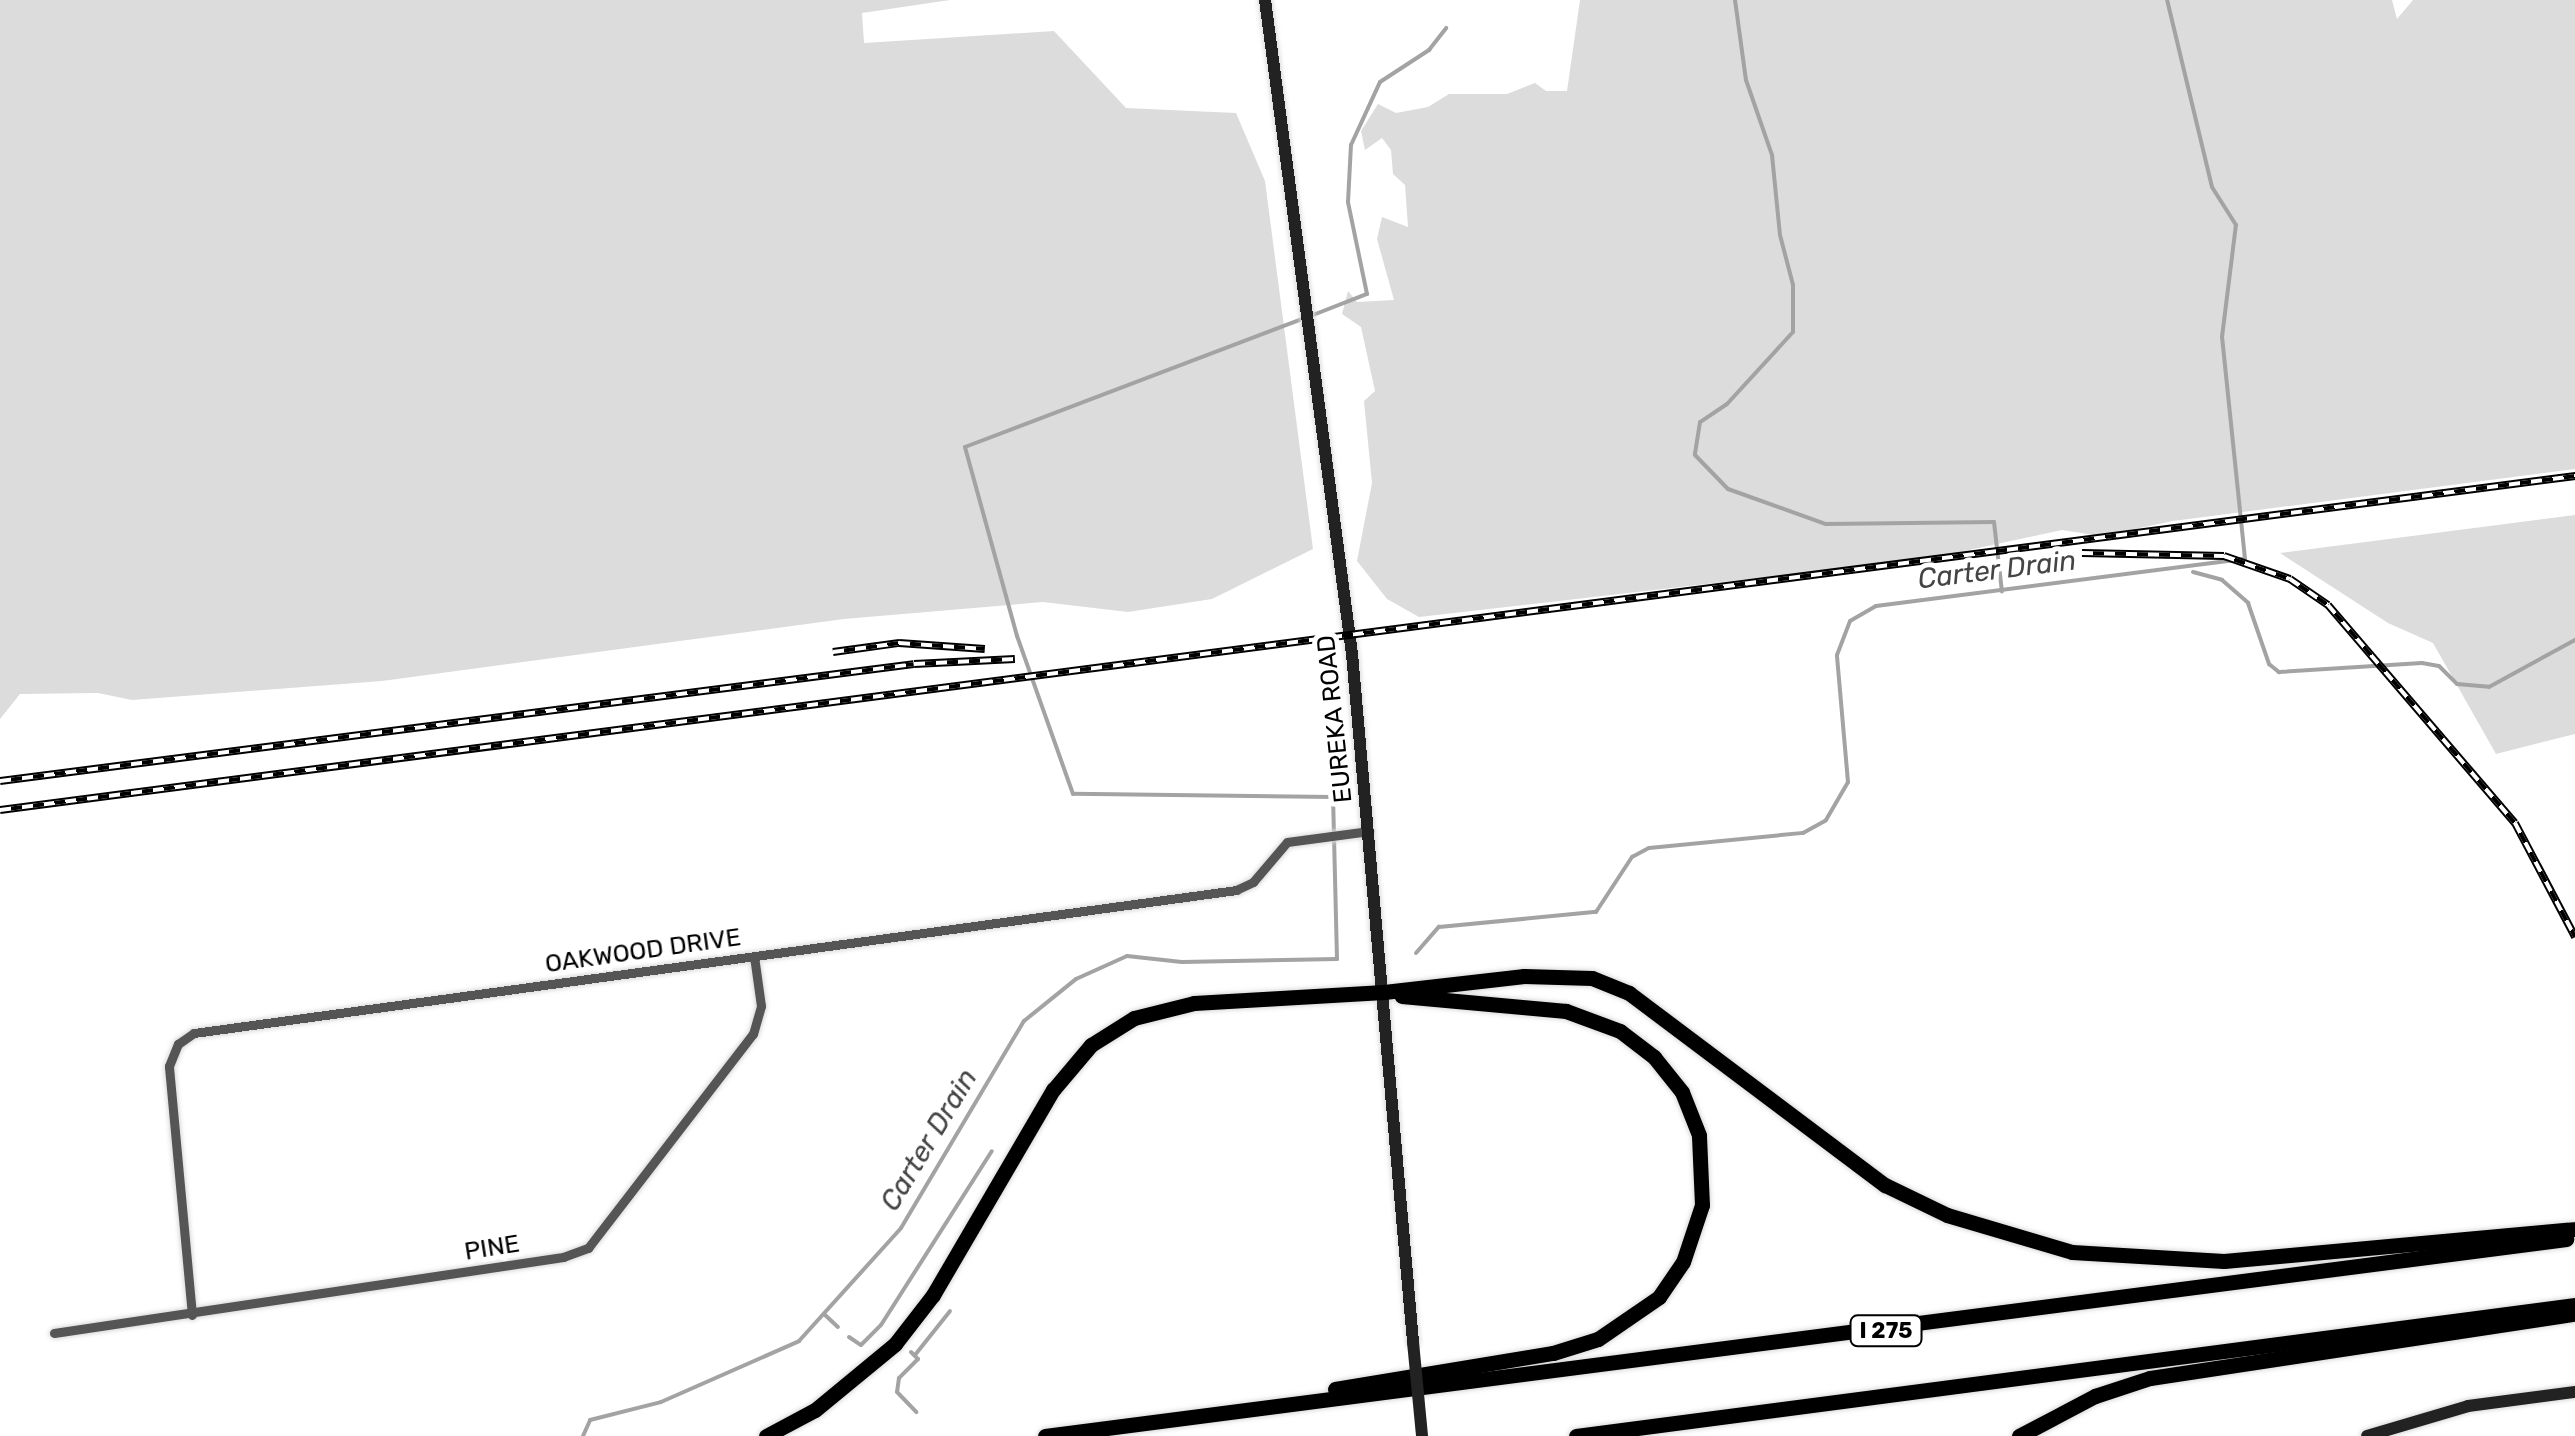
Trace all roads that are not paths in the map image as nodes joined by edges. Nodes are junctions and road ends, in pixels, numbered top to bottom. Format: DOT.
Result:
graph roads {
  1 [pos="1265,0"];
  2 [pos="1369,831"];
  3 [pos="754,956"];
  4 [pos="1384,992"];
  5 [pos="2575,1229"];
  6 [pos="2575,1237"];
  7 [pos="2575,1305"];
  8 [pos="2575,1314"];
  9 [pos="192,1315"];
  10 [pos="54,1333"];
  11 [pos="2575,1392"];
  12 [pos="1196,1416"];
  13 [pos="1644,1428"];
  14 [pos="766,1436"];
  15 [pos="1045,1436"];
  16 [pos="1422,1436"];
  17 [pos="1576,1436"];
  18 [pos="1609,1436"];
  19 [pos="2019,1436"];
  20 [pos="2367,1436"];
  1 -- 2 [label="street, EUREKA ROAD"];
  2 -- 3 [label="street, OAKWOOD DRIVE"];
  2 -- 4 [label="street, EUREKA ROAD"];
  3 -- 9 [label="street, PINE"];
  3 -- 9 [label="street, OAKWOOD DRIVE"];
  4 -- 5 [label="highway"];
  4 -- 12 [label="highway"];
  4 -- 14 [label="highway"];
  4 -- 16 [label="street, EUREKA ROAD, bridge"];
  6 -- 12 [label="highway, I 275"];
  7 -- 13 [label="highway"];
  8 -- 19 [label="highway"];
  9 -- 10 [label="street, PINE"];
  11 -- 20 [label="street"];
  12 -- 15 [label="highway, I 275"];
  13 -- 17 [label="highway"];
  13 -- 18 [label="highway"];
}
